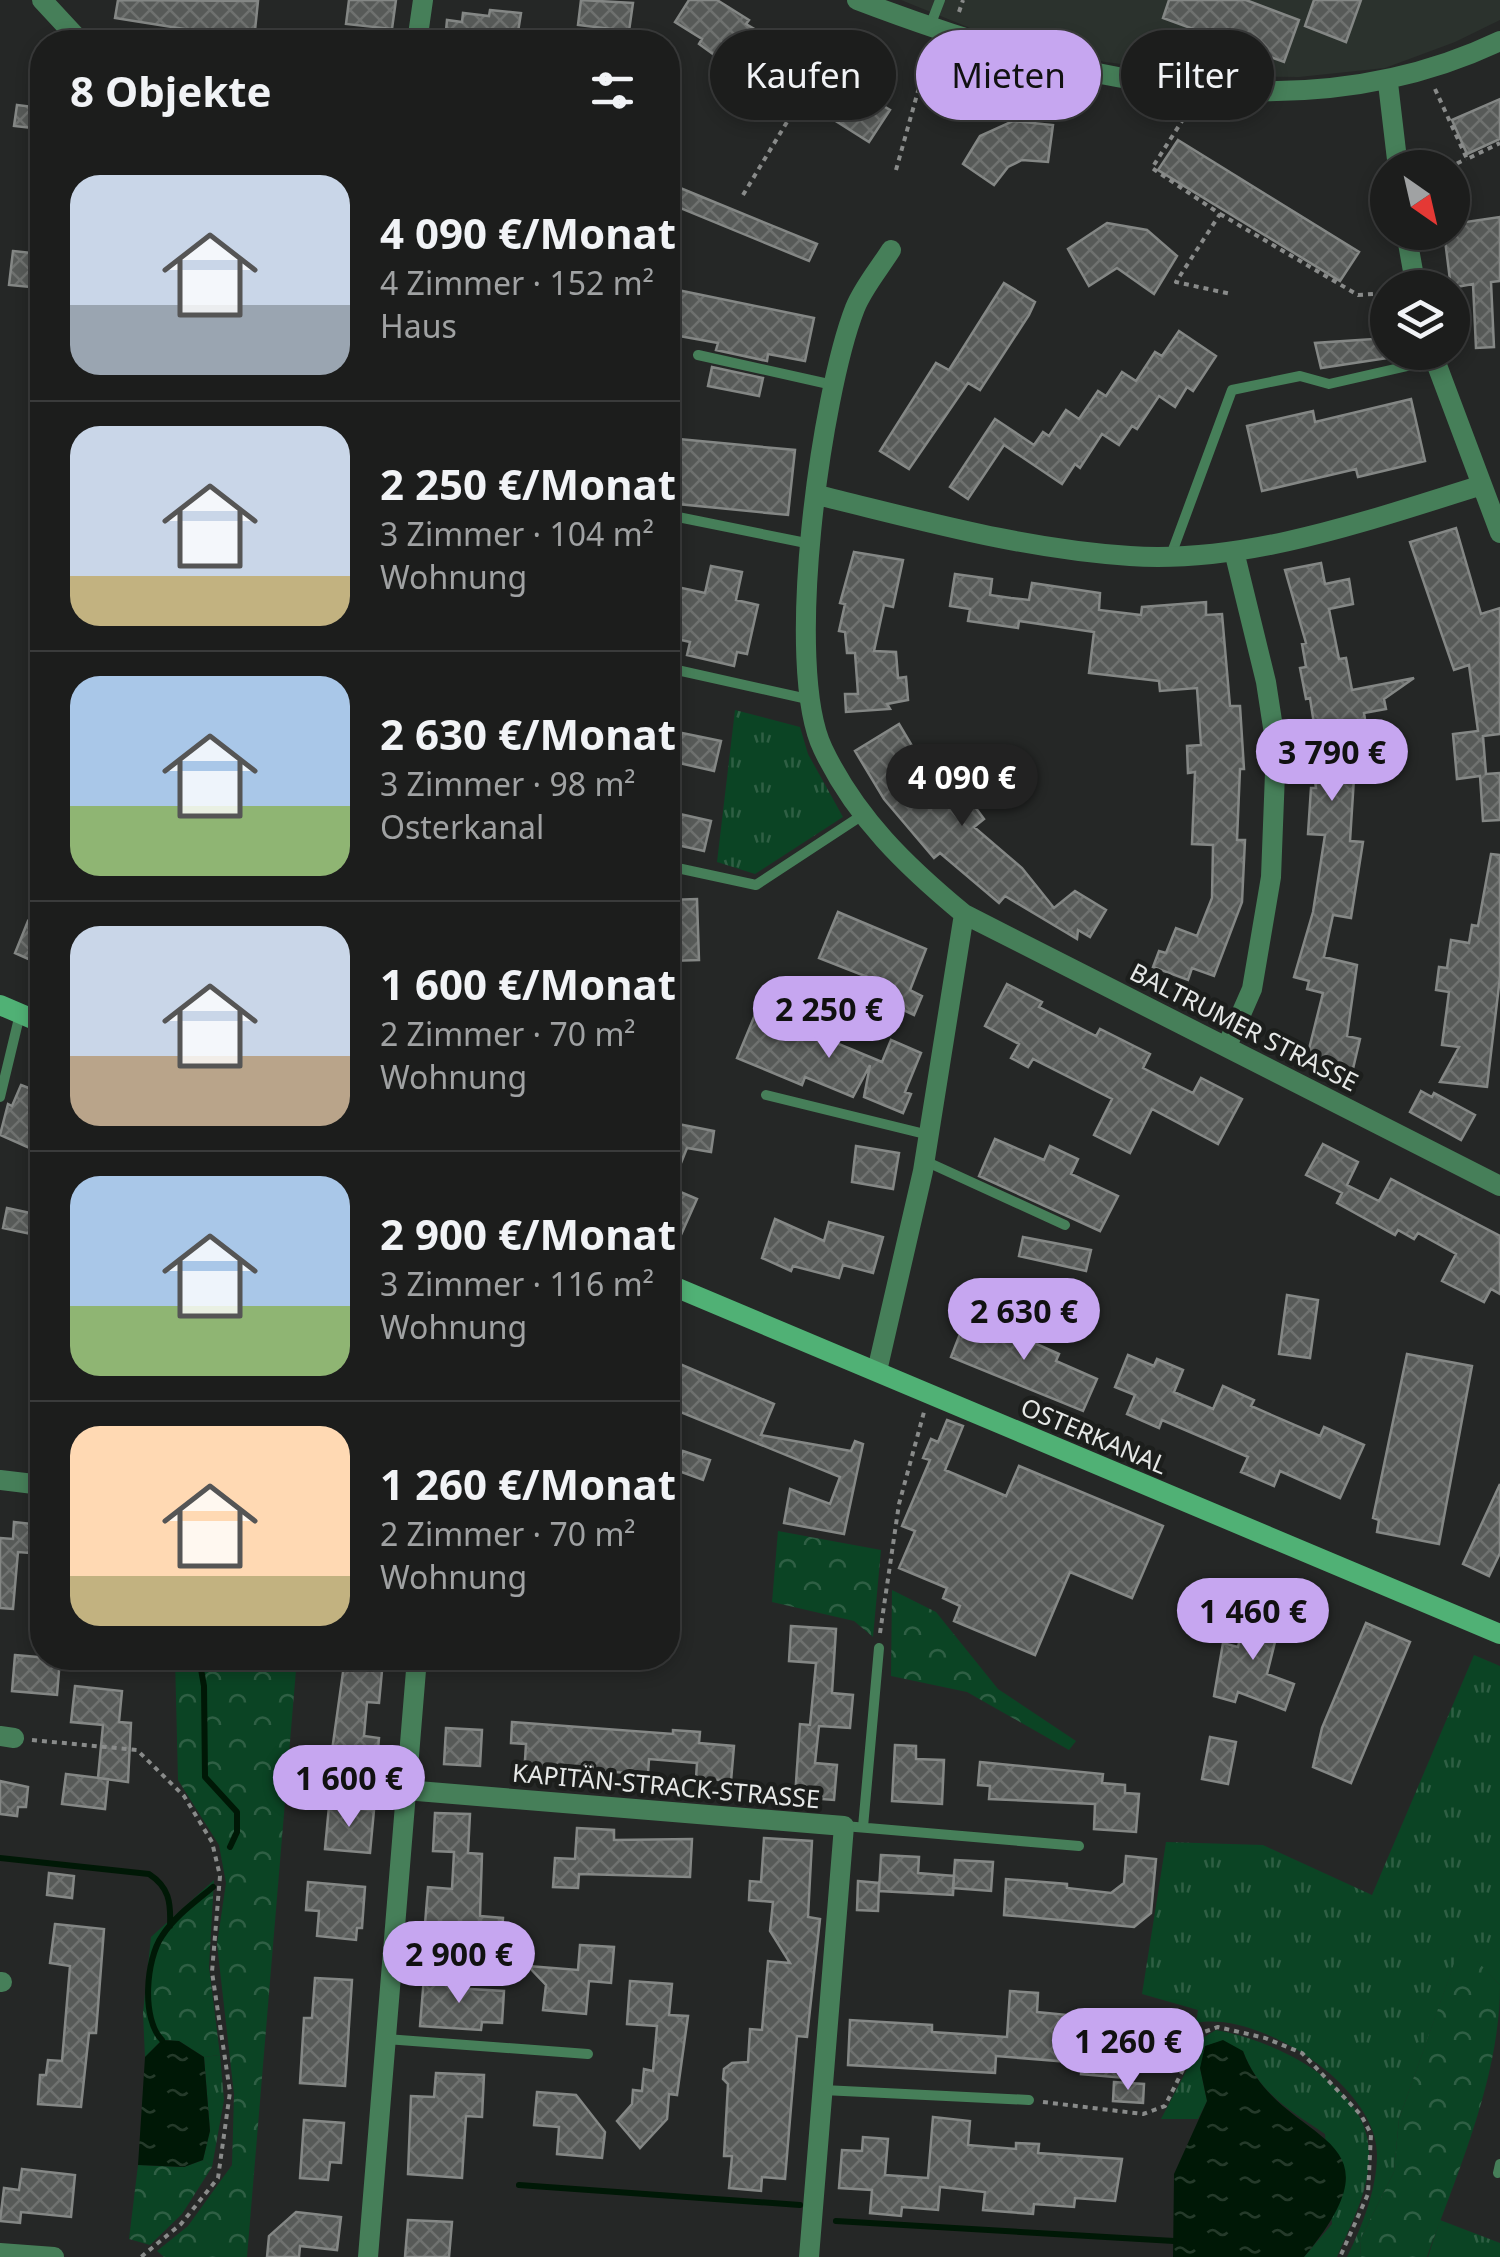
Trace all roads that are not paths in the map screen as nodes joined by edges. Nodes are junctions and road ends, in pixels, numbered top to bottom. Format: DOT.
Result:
graph roads {
  1 [pos="42,0"];
  2 [pos="422,0"];
  3 [pos="858,0"];
  4 [pos="940,0"];
  5 [pos="933,28"];
  6 [pos="70,30"];
  7 [pos="418,30"];
  8 [pos="1500,41"];
  9 [pos="1388,83"];
  10 [pos="1396,150"];
  11 [pos="890,250"];
  12 [pos="698,355"];
  13 [pos="1381,370"];
  14 [pos="1438,370"];
  15 [pos="834,385"];
  16 [pos="1480,486"];
  17 [pos="816,495"];
  18 [pos="680,516"];
  19 [pos="1500,533"];
  20 [pos="812,544"];
  21 [pos="1234,551"];
  22 [pos="1170,554"];
  23 [pos="680,671"];
  24 [pos="813,700"];
  25 [pos="861,816"];
  26 [pos="680,869"];
  27 [pos="964,914"];
  28 [pos="10,1009"];
  29 [pos="1226,1046"];
  30 [pos="766,1095"];
  31 [pos="0,1097"];
  32 [pos="929,1135"];
  33 [pos="924,1161"];
  34 [pos="1497,1177"];
  35 [pos="1065,1226"];
  36 [pos="680,1289"];
  37 [pos="877,1372"];
  38 [pos="0,1480"];
  39 [pos="30,1484"];
  40 [pos="1500,1634"];
  41 [pos="879,1648"];
  42 [pos="416,1670"];
  43 [pos="405,1790"];
  44 [pos="854,1827"];
  45 [pos="1079,1846"];
  46 [pos="386,2039"];
  47 [pos="588,2054"];
  48 [pos="822,2090"];
  49 [pos="1029,2100"];
  50 [pos="0,2253"];
  51 [pos="54,2257"];
  52 [pos="368,2257"];
  53 [pos="809,2257"];
  1 -- 6 [label="street"];
  2 -- 7 [label="street"];
  3 -- 5 [label="street"];
  4 -- 5 [label="lane"];
  5 -- 9 [label="street"];
  8 -- 9 [label="street"];
  9 -- 10 [label="street"];
  11 -- 15 [label="street, BALTRUMER STRASSE"];
  12 -- 15 [label="lane"];
  13 -- 22 [label="lane"];
  14 -- 16 [label="street"];
  15 -- 17 [label="street, BALTRUMER STRASSE"];
  16 -- 19 [label="street"];
  16 -- 21 [label="street"];
  17 -- 20 [label="street, BALTRUMER STRASSE"];
  17 -- 22 [label="street"];
  18 -- 20 [label="lane"];
  20 -- 24 [label="street, BALTRUMER STRASSE"];
  21 -- 22 [label="street"];
  21 -- 29 [label="street"];
  23 -- 24 [label="lane"];
  24 -- 25 [label="street, BALTRUMER STRASSE"];
  25 -- 26 [label="lane"];
  25 -- 27 [label="street, BALTRUMER STRASSE"];
  27 -- 29 [label="street, BALTRUMER STRASSE"];
  27 -- 32 [label="street"];
  28 -- 31 [label="lane"];
  29 -- 34 [label="street, BALTRUMER STRASSE"];
  30 -- 32 [label="lane"];
  32 -- 33 [label="street"];
  33 -- 35 [label="lane"];
  33 -- 37 [label="street"];
  36 -- 37 [label="main road, OSTERKANAL"];
  37 -- 40 [label="main road, OSTERKANAL"];
  38 -- 39 [label="street"];
  41 -- 44 [label="lane"];
  42 -- 43 [label="street"];
  43 -- 44 [label="street, KAPITÄN-STRACK-STRASSE"];
  43 -- 46 [label="street"];
  44 -- 45 [label="lane, KAPITÄN-STRACK-STRASSE"];
  44 -- 48 [label="street"];
  46 -- 47 [label="lane"];
  46 -- 52 [label="street"];
  48 -- 49 [label="lane"];
  48 -- 53 [label="street"];
  50 -- 51 [label="street"];
}
